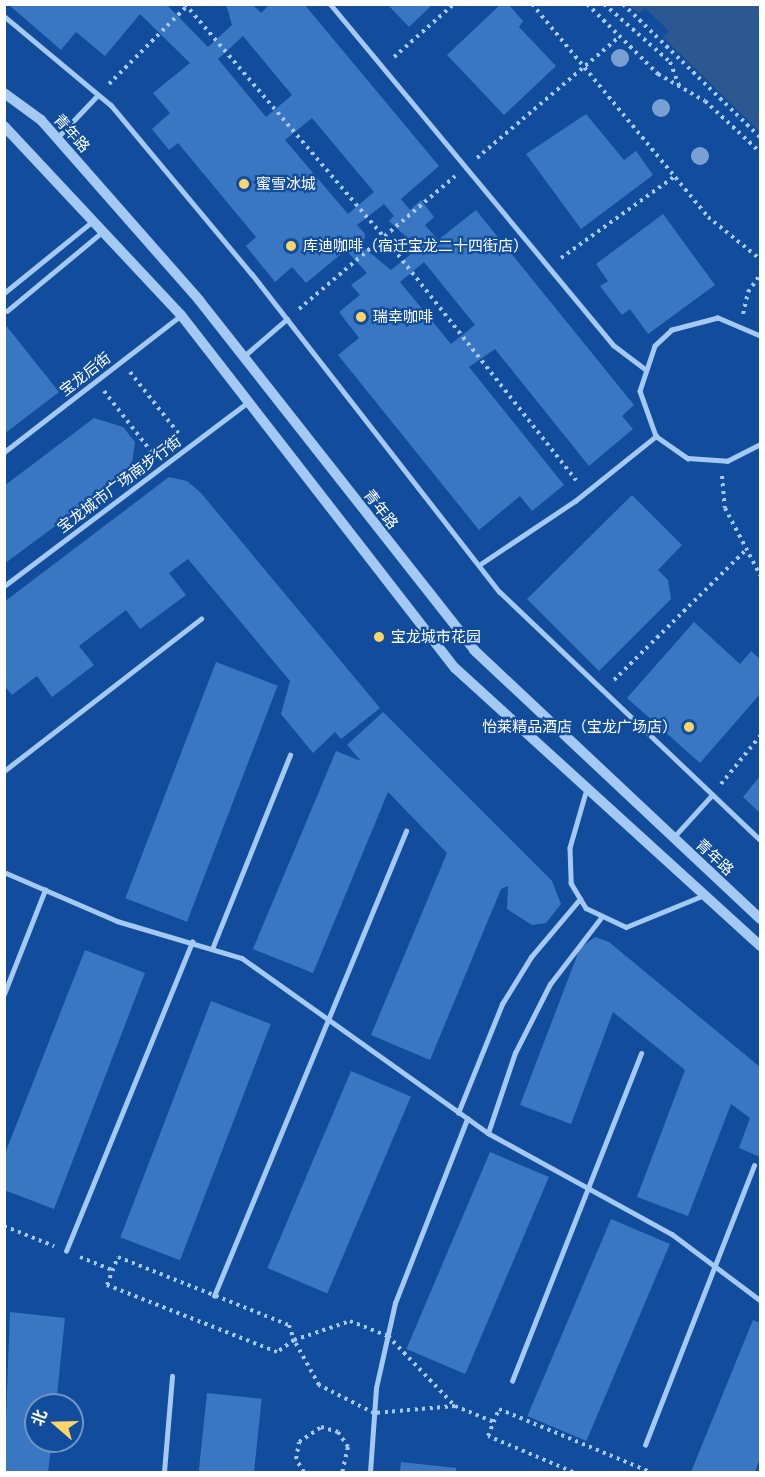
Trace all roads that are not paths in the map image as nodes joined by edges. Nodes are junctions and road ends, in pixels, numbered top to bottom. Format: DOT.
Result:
graph roads {
  1 [pos="330,4"];
  2 [pos="4,16"];
  3 [pos="4,93"];
  4 [pos="98,95"];
  5 [pos="4,126"];
  6 [pos="57,138"];
  7 [pos="95,220"];
  8 [pos="105,230"];
  9 [pos="4,293"];
  10 [pos="7,311"];
  11 [pos="181,315"];
  12 [pos="287,320"];
  13 [pos="760,336"];
  14 [pos="243,357"];
  15 [pos="644,368"];
  16 [pos="248,402"];
  17 [pos="656,436"];
  18 [pos="760,444"];
  19 [pos="4,452"];
  20 [pos="479,565"];
  21 [pos="4,585"];
  22 [pos="201,619"];
  23 [pos="290,755"];
  24 [pos="4,771"];
  25 [pos="587,789"];
  26 [pos="712,795"];
  27 [pos="406,831"];
  28 [pos="673,838"];
  29 [pos="760,840"];
  30 [pos="4,872"];
  31 [pos="45,890"];
  32 [pos="702,896"];
  33 [pos="580,899"];
  34 [pos="600,918"];
  35 [pos="760,919"];
  36 [pos="192,942"];
  37 [pos="760,946"];
  38 [pos="212,949"];
  39 [pos="4,994"];
  40 [pos="328,1019"];
  41 [pos="641,1054"];
  42 [pos="458,1113"];
  43 [pos="467,1119"];
  44 [pos="488,1133"];
  45 [pos="754,1166"];
  46 [pos="588,1190"];
  47 [pos="66,1251"];
  48 [pos="714,1265"];
  49 [pos="214,1296"];
  50 [pos="760,1300"];
  51 [pos="172,1376"];
  52 [pos="512,1381"];
  53 [pos="645,1445"];
  54 [pos="164,1473"];
  55 [pos="370,1473"];
  1 -- 15 [label="street"];
  2 -- 4 [label="lane"];
  3 -- 6 [label="street, 青年路"];
  4 -- 6 [label="lane"];
  4 -- 12 [label="lane"];
  5 -- 7 [label="street"];
  6 -- 14 [label="street, 青年路"];
  7 -- 8 [label="street"];
  7 -- 9 [label="lane"];
  8 -- 10 [label="lane"];
  8 -- 11 [label="street"];
  11 -- 16 [label="street"];
  11 -- 19 [label="street, 宝龙后街"];
  12 -- 14 [label="lane"];
  12 -- 20 [label="lane"];
  13 -- 15 [label="lane"];
  14 -- 28 [label="street, 青年路"];
  15 -- 17 [label="lane"];
  16 -- 21 [label="street, 宝龙城市广场南步行街"];
  16 -- 25 [label="street"];
  17 -- 18 [label="lane"];
  17 -- 20 [label="lane"];
  20 -- 26 [label="lane"];
  22 -- 24 [label="lane"];
  23 -- 38 [label="lane"];
  25 -- 32 [label="street"];
  25 -- 33 [label="lane"];
  26 -- 28 [label="lane"];
  26 -- 29 [label="lane"];
  27 -- 40 [label="lane"];
  28 -- 35 [label="street, 青年路"];
  30 -- 31 [label="lane"];
  31 -- 36 [label="lane"];
  31 -- 39 [label="lane"];
  32 -- 34 [label="lane"];
  32 -- 37 [label="street"];
  33 -- 34 [label="lane"];
  33 -- 42 [label="lane"];
  34 -- 44 [label="lane"];
  36 -- 38 [label="lane"];
  36 -- 47 [label="lane"];
  38 -- 40 [label="lane"];
  40 -- 42 [label="lane"];
  40 -- 49 [label="lane"];
  41 -- 46 [label="lane"];
  42 -- 43 [label="lane"];
  43 -- 44 [label="lane"];
  43 -- 55 [label="lane"];
  44 -- 46 [label="lane"];
  45 -- 48 [label="lane"];
  46 -- 48 [label="lane"];
  46 -- 52 [label="lane"];
  48 -- 50 [label="lane"];
  48 -- 53 [label="lane"];
  51 -- 54 [label="lane"];
}
